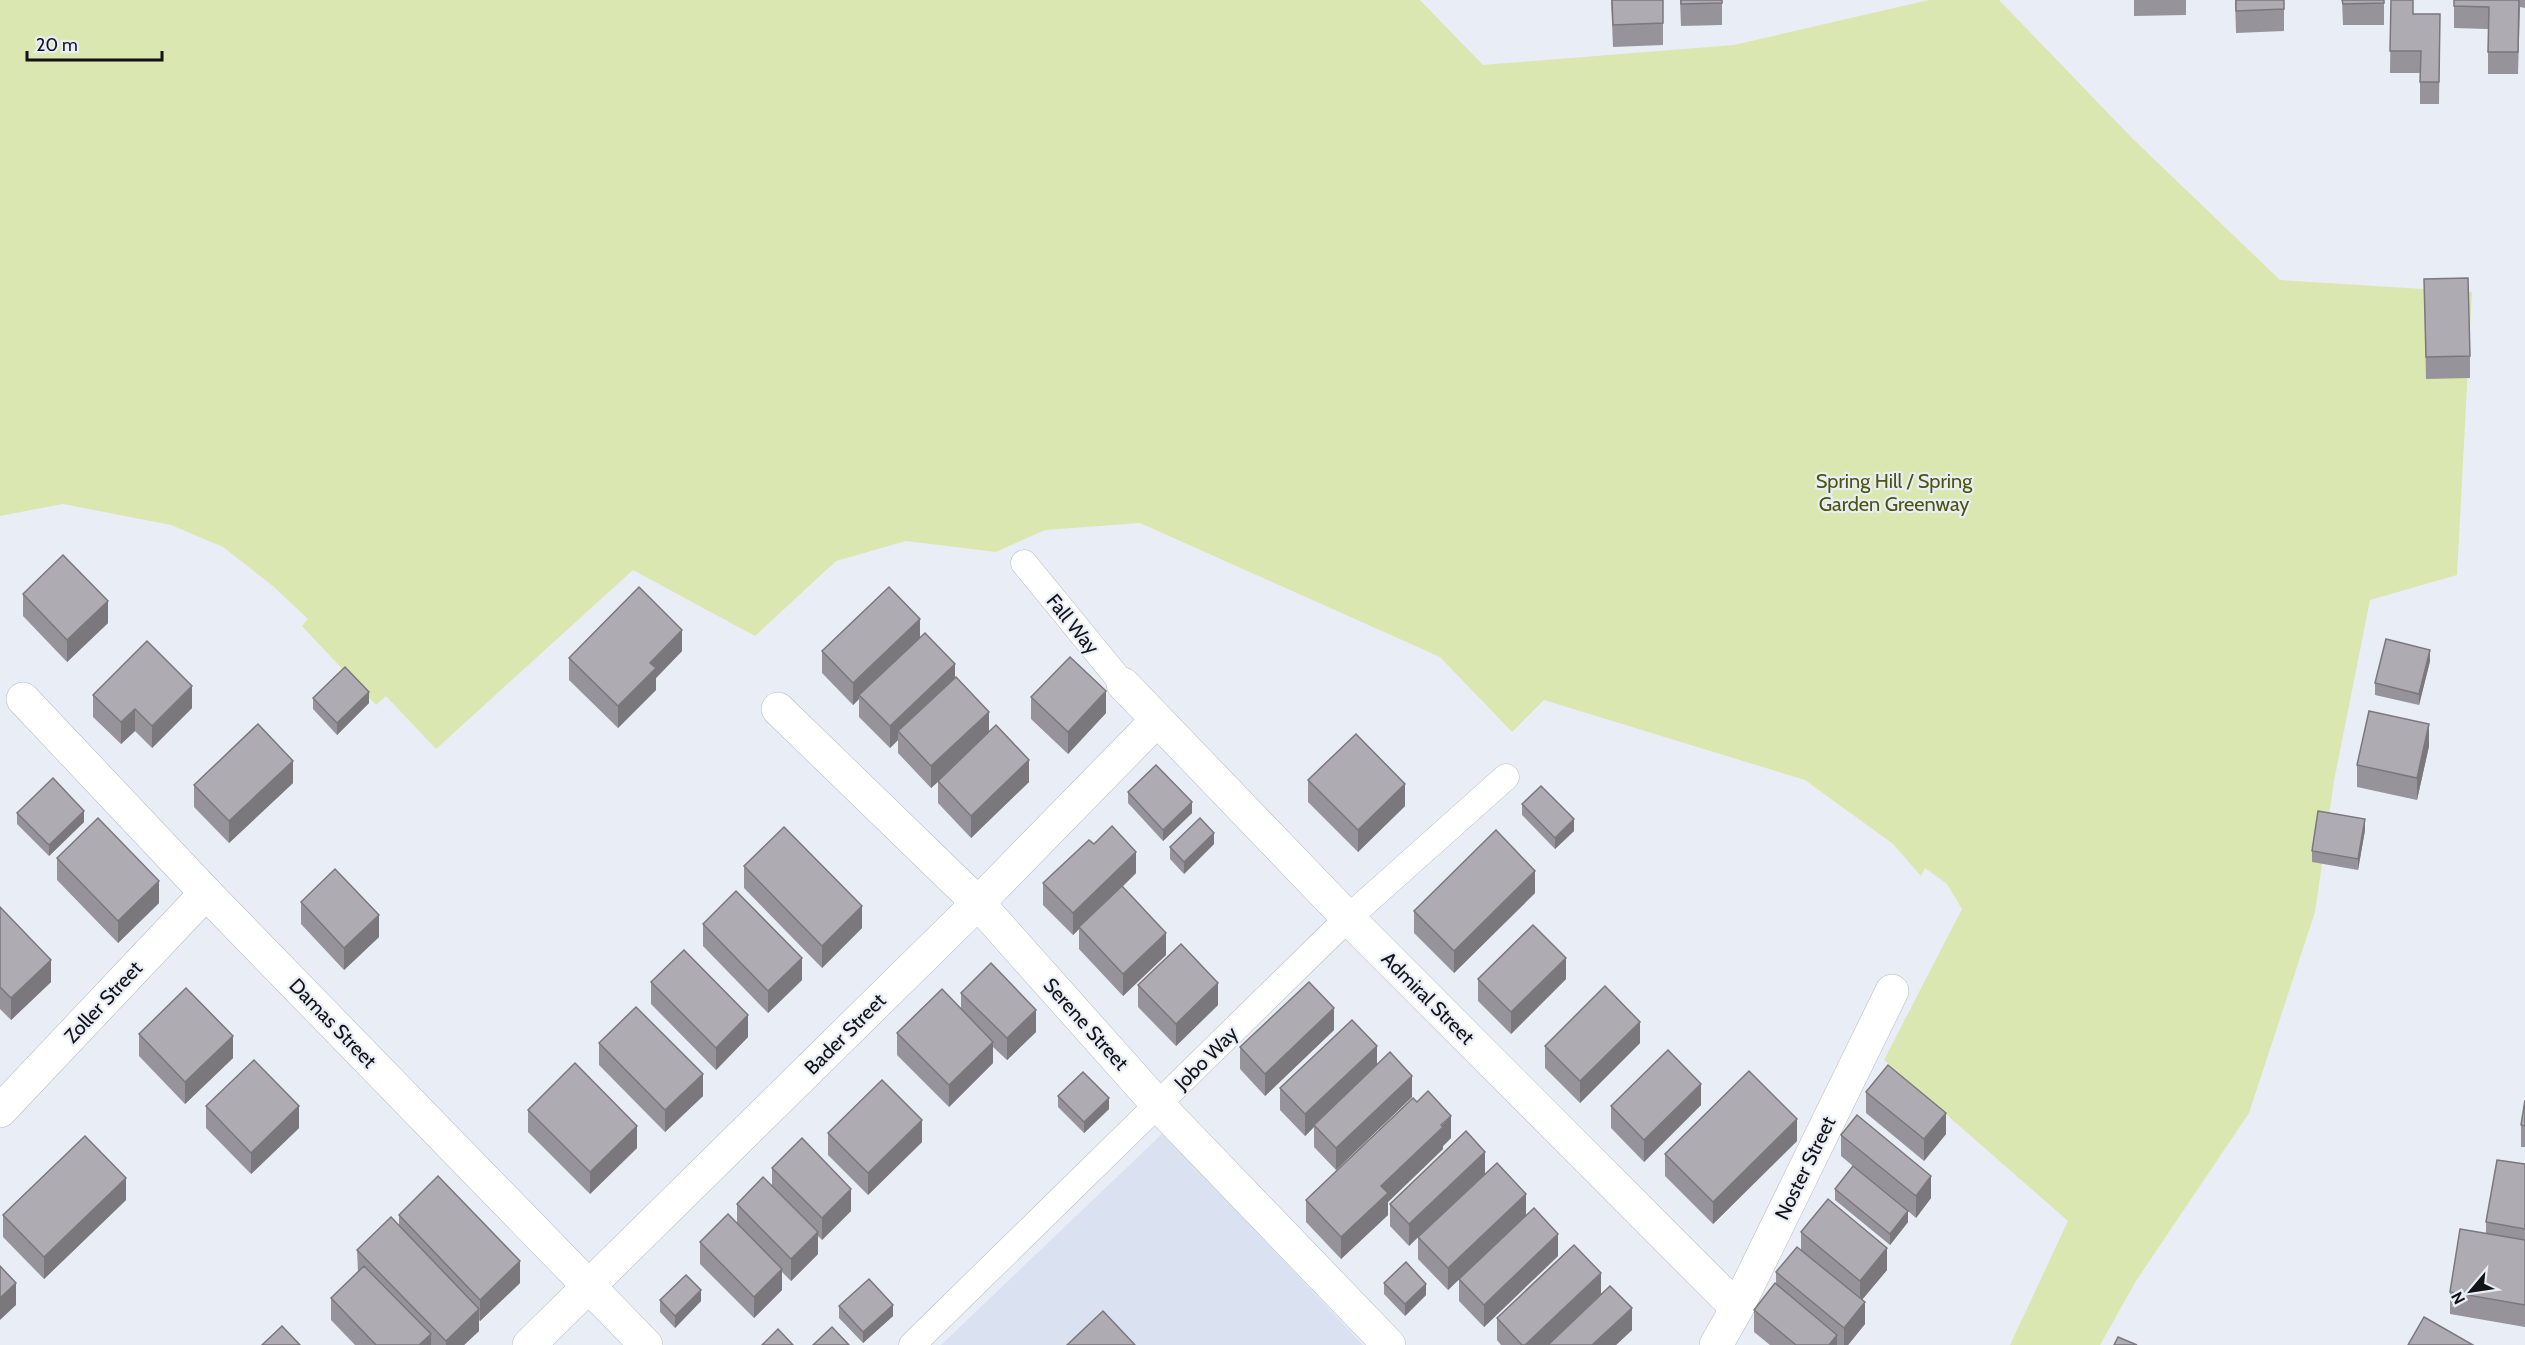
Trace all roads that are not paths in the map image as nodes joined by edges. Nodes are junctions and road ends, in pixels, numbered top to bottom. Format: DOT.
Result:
graph roads {
  1 [pos="1024,564"];
  2 [pos="1123,684"];
  3 [pos="22,699"];
  4 [pos="778,709"];
  5 [pos="1157,720"];
  6 [pos="1506,777"];
  7 [pos="206,893"];
  8 [pos="978,903"];
  9 [pos="1348,918"];
  10 [pos="1892,991"];
  11 [pos="1158,1105"];
  12 [pos="0,1111"];
  13 [pos="590,1286"];
  14 [pos="1737,1308"];
  15 [pos="528,1345"];
  16 [pos="646,1345"];
  17 [pos="912,1345"];
  18 [pos="1389,1345"];
  19 [pos="1716,1345"];
  1 -- 2 [label="lane, Fall Way"];
  2 -- 5 [label="street, Admiral Street"];
  3 -- 7 [label="street, Damas Street"];
  4 -- 8 [label="street, Serene Street"];
  5 -- 8 [label="street, Bader Street"];
  5 -- 9 [label="street, Admiral Street"];
  6 -- 9 [label="lane, Jobo Way"];
  7 -- 12 [label="street, Zoller Street"];
  7 -- 13 [label="street, Damas Street"];
  8 -- 11 [label="street, Serene Street"];
  8 -- 13 [label="street, Bader Street"];
  9 -- 11 [label="lane, Jobo Way"];
  9 -- 14 [label="street, Admiral Street"];
  10 -- 14 [label="street, Noster Street"];
  11 -- 17 [label="lane, Jobo Way"];
  11 -- 18 [label="street, Serene Street"];
  13 -- 15 [label="street, Bader Street"];
  13 -- 16 [label="street, Damas Street"];
  14 -- 19 [label="street, Noster Street"];
}
